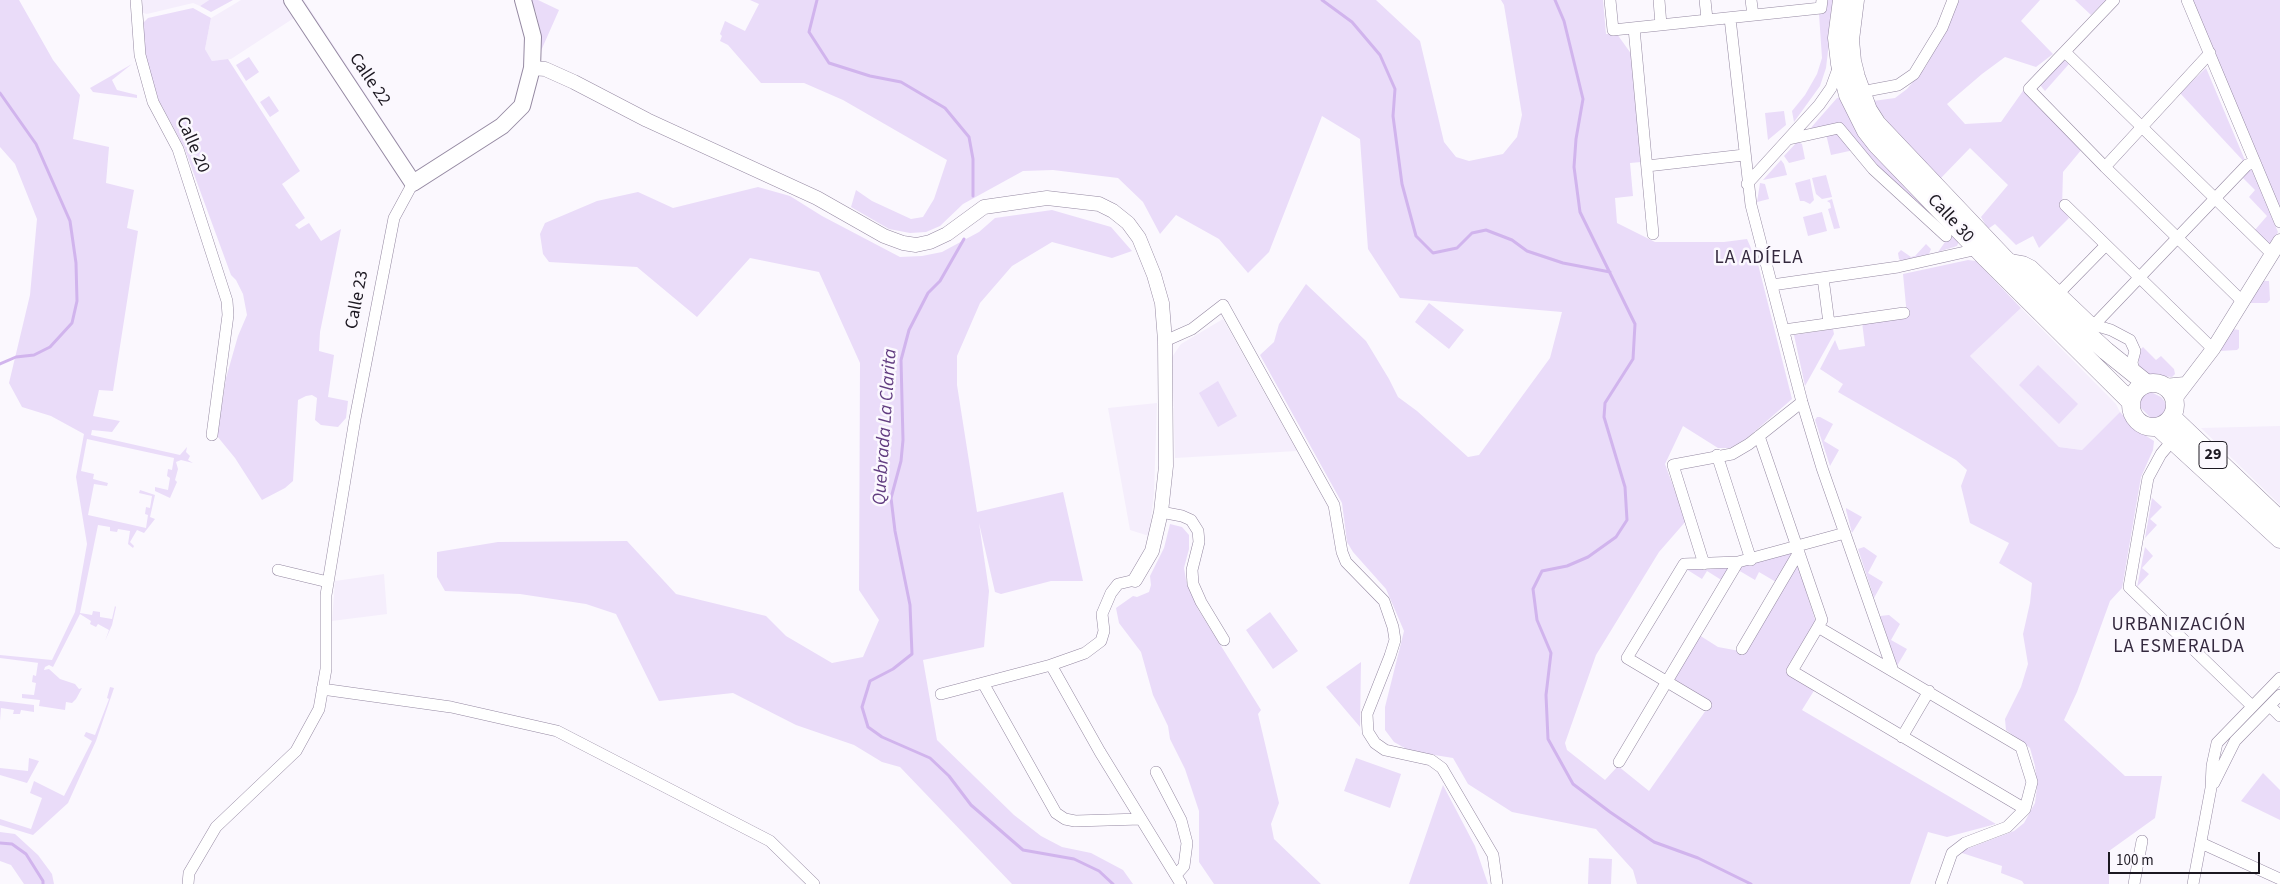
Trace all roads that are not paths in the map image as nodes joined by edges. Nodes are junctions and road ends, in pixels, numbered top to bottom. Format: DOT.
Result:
graph roads {
  1 [pos="136,0"];
  2 [pos="292,0"];
  3 [pos="524,0"];
  4 [pos="1610,0"];
  5 [pos="1659,0"];
  6 [pos="1705,0"];
  7 [pos="1751,0"];
  8 [pos="1822,0"];
  9 [pos="1842,0"];
  10 [pos="1855,0"];
  11 [pos="1952,0"];
  12 [pos="2114,0"];
  13 [pos="2188,0"];
  14 [pos="1797,5"];
  15 [pos="1753,15"];
  16 [pos="1730,18"];
  17 [pos="1707,20"];
  18 [pos="1662,25"];
  19 [pos="1634,28"];
  20 [pos="2065,52"];
  21 [pos="2210,53"];
  22 [pos="1840,64"];
  23 [pos="532,68"];
  24 [pos="1861,92"];
  25 [pos="2143,128"];
  26 [pos="1789,139"];
  27 [pos="1744,155"];
  28 [pos="2255,162"];
  29 [pos="1647,166"];
  30 [pos="2105,167"];
  31 [pos="413,183"];
  32 [pos="1747,184"];
  33 [pos="2215,199"];
  34 [pos="2065,205"];
  35 [pos="2280,222"];
  36 [pos="1653,234"];
  37 [pos="1946,236"];
  38 [pos="2179,238"];
  39 [pos="2280,241"];
  40 [pos="2106,245"];
  41 [pos="1978,249"];
  42 [pos="2272,254"];
  43 [pos="2005,259"];
  44 [pos="1823,278"];
  45 [pos="2139,278"];
  46 [pos="1772,285"];
  47 [pos="2060,292"];
  48 [pos="2242,301"];
  49 [pos="1904,313"];
  50 [pos="1829,324"];
  51 [pos="2094,325"];
  52 [pos="1784,330"];
  53 [pos="1166,340"];
  54 [pos="2213,348"];
  55 [pos="2134,372"];
  56 [pos="1802,402"];
  57 [pos="2131,402"];
  58 [pos="2163,403"];
  59 [pos="212,435"];
  60 [pos="1759,436"];
  61 [pos="2172,441"];
  62 [pos="1717,455"];
  63 [pos="1161,512"];
  64 [pos="2280,520"];
  65 [pos="1845,533"];
  66 [pos="2280,540"];
  67 [pos="1798,549"];
  68 [pos="1751,560"];
  69 [pos="1738,562"];
  70 [pos="1704,564"];
  71 [pos="278,570"];
  72 [pos="1135,580"];
  73 [pos="328,582"];
  74 [pos="1818,627"];
  75 [pos="1224,640"];
  76 [pos="1742,649"];
  77 [pos="1051,665"];
  78 [pos="1893,671"];
  79 [pos="2280,678"];
  80 [pos="1668,682"];
  81 [pos="983,683"];
  82 [pos="322,689"];
  83 [pos="1929,691"];
  84 [pos="941,694"];
  85 [pos="2280,695"];
  86 [pos="1706,705"];
  87 [pos="2252,706"];
  88 [pos="2270,706"];
  89 [pos="2280,716"];
  90 [pos="1902,737"];
  91 [pos="1619,762"];
  92 [pos="1156,772"];
  93 [pos="2211,788"];
  94 [pos="2025,809"];
  95 [pos="1141,819"];
  96 [pos="2142,841"];
  97 [pos="2201,843"];
  98 [pos="2280,879"];
  99 [pos="1178,880"];
  100 [pos="188,884"];
  101 [pos="814,884"];
  102 [pos="1497,884"];
  103 [pos="1941,884"];
  104 [pos="2134,884"];
  105 [pos="2193,884"];
  1 -- 59 [label="street, Calle 20"];
  2 -- 31 [label="main road, Calle 22"];
  3 -- 23 [label="main road, Calle 23"];
  4 -- 19 [label="street"];
  5 -- 18 [label="street"];
  6 -- 17 [label="street"];
  7 -- 15 [label="street"];
  8 -- 14 [label="street"];
  9 -- 22 [label="main road, Calle 30"];
  10 -- 24 [label="main road, Calle 30"];
  11 -- 24 [label="street"];
  12 -- 20 [label="street"];
  13 -- 21 [label="street"];
  14 -- 15 [label="street"];
  15 -- 16 [label="street"];
  16 -- 17 [label="street"];
  16 -- 27 [label="street"];
  17 -- 18 [label="street"];
  18 -- 19 [label="street"];
  19 -- 29 [label="street"];
  20 -- 25 [label="street"];
  20 -- 30 [label="street"];
  21 -- 25 [label="street"];
  21 -- 28 [label="street"];
  22 -- 26 [label="street"];
  22 -- 41 [label="main road, Calle 30"];
  23 -- 31 [label="main road, Calle 23"];
  23 -- 53 [label="street"];
  24 -- 43 [label="main road, Calle 30"];
  25 -- 30 [label="street"];
  25 -- 33 [label="street"];
  26 -- 32 [label="street"];
  26 -- 37 [label="street"];
  27 -- 29 [label="street"];
  27 -- 32 [label="street"];
  28 -- 33 [label="street"];
  28 -- 35 [label="street"];
  29 -- 36 [label="street"];
  30 -- 38 [label="street"];
  31 -- 73 [label="street, Calle 23"];
  32 -- 46 [label="street"];
  33 -- 38 [label="street"];
  33 -- 42 [label="street"];
  34 -- 40 [label="street"];
  38 -- 45 [label="street"];
  38 -- 48 [label="street"];
  39 -- 42 [label="street"];
  40 -- 45 [label="street"];
  40 -- 47 [label="street"];
  41 -- 44 [label="street"];
  41 -- 57 [label="main road, Calle 30"];
  42 -- 48 [label="street"];
  43 -- 47 [label="street"];
  43 -- 55 [label="main road, Calle 30"];
  44 -- 46 [label="street"];
  44 -- 50 [label="street"];
  45 -- 51 [label="street"];
  45 -- 54 [label="street"];
  46 -- 52 [label="street"];
  47 -- 51 [label="street"];
  48 -- 54 [label="street"];
  49 -- 50 [label="street"];
  50 -- 52 [label="street"];
  51 -- 55 [label="street"];
  52 -- 56 [label="street"];
  53 -- 63 [label="street"];
  53 -- 102 [label="street"];
  54 -- 58 [label="street"];
  55 -- 58 [label="main road, Calle 30"];
  56 -- 60 [label="street"];
  56 -- 65 [label="street"];
  57 -- 58 [label="main road"];
  57 -- 58 [label="main road"];
  58 -- 61 [label="main road, 29"];
  58 -- 64 [label="main road, 29"];
  60 -- 62 [label="street"];
  60 -- 67 [label="street"];
  61 -- 66 [label="main road, 29"];
  61 -- 87 [label="street"];
  62 -- 68 [label="street"];
  62 -- 70 [label="street"];
  63 -- 72 [label="street"];
  63 -- 75 [label="street"];
  65 -- 67 [label="street"];
  65 -- 78 [label="street"];
  67 -- 68 [label="street"];
  67 -- 74 [label="street"];
  67 -- 76 [label="street"];
  68 -- 69 [label="street"];
  69 -- 70 [label="street"];
  69 -- 80 [label="street"];
  70 -- 80 [label="street"];
  71 -- 73 [label="street"];
  72 -- 77 [label="street"];
  73 -- 82 [label="street, Calle 23"];
  74 -- 78 [label="street"];
  74 -- 90 [label="street"];
  77 -- 81 [label="street"];
  77 -- 95 [label="street"];
  78 -- 83 [label="street"];
  79 -- 87 [label="street"];
  80 -- 86 [label="street"];
  80 -- 91 [label="street"];
  81 -- 84 [label="street"];
  81 -- 95 [label="street"];
  82 -- 100 [label="street, Calle 23"];
  82 -- 101 [label="street"];
  83 -- 90 [label="street"];
  83 -- 94 [label="street"];
  85 -- 88 [label="street"];
  87 -- 93 [label="street"];
  88 -- 89 [label="street"];
  88 -- 93 [label="street"];
  90 -- 94 [label="street"];
  92 -- 99 [label="street"];
  93 -- 97 [label="street"];
  94 -- 103 [label="street"];
  95 -- 99 [label="street"];
  96 -- 104 [label="street"];
  97 -- 98 [label="street"];
  97 -- 105 [label="street"];
}
